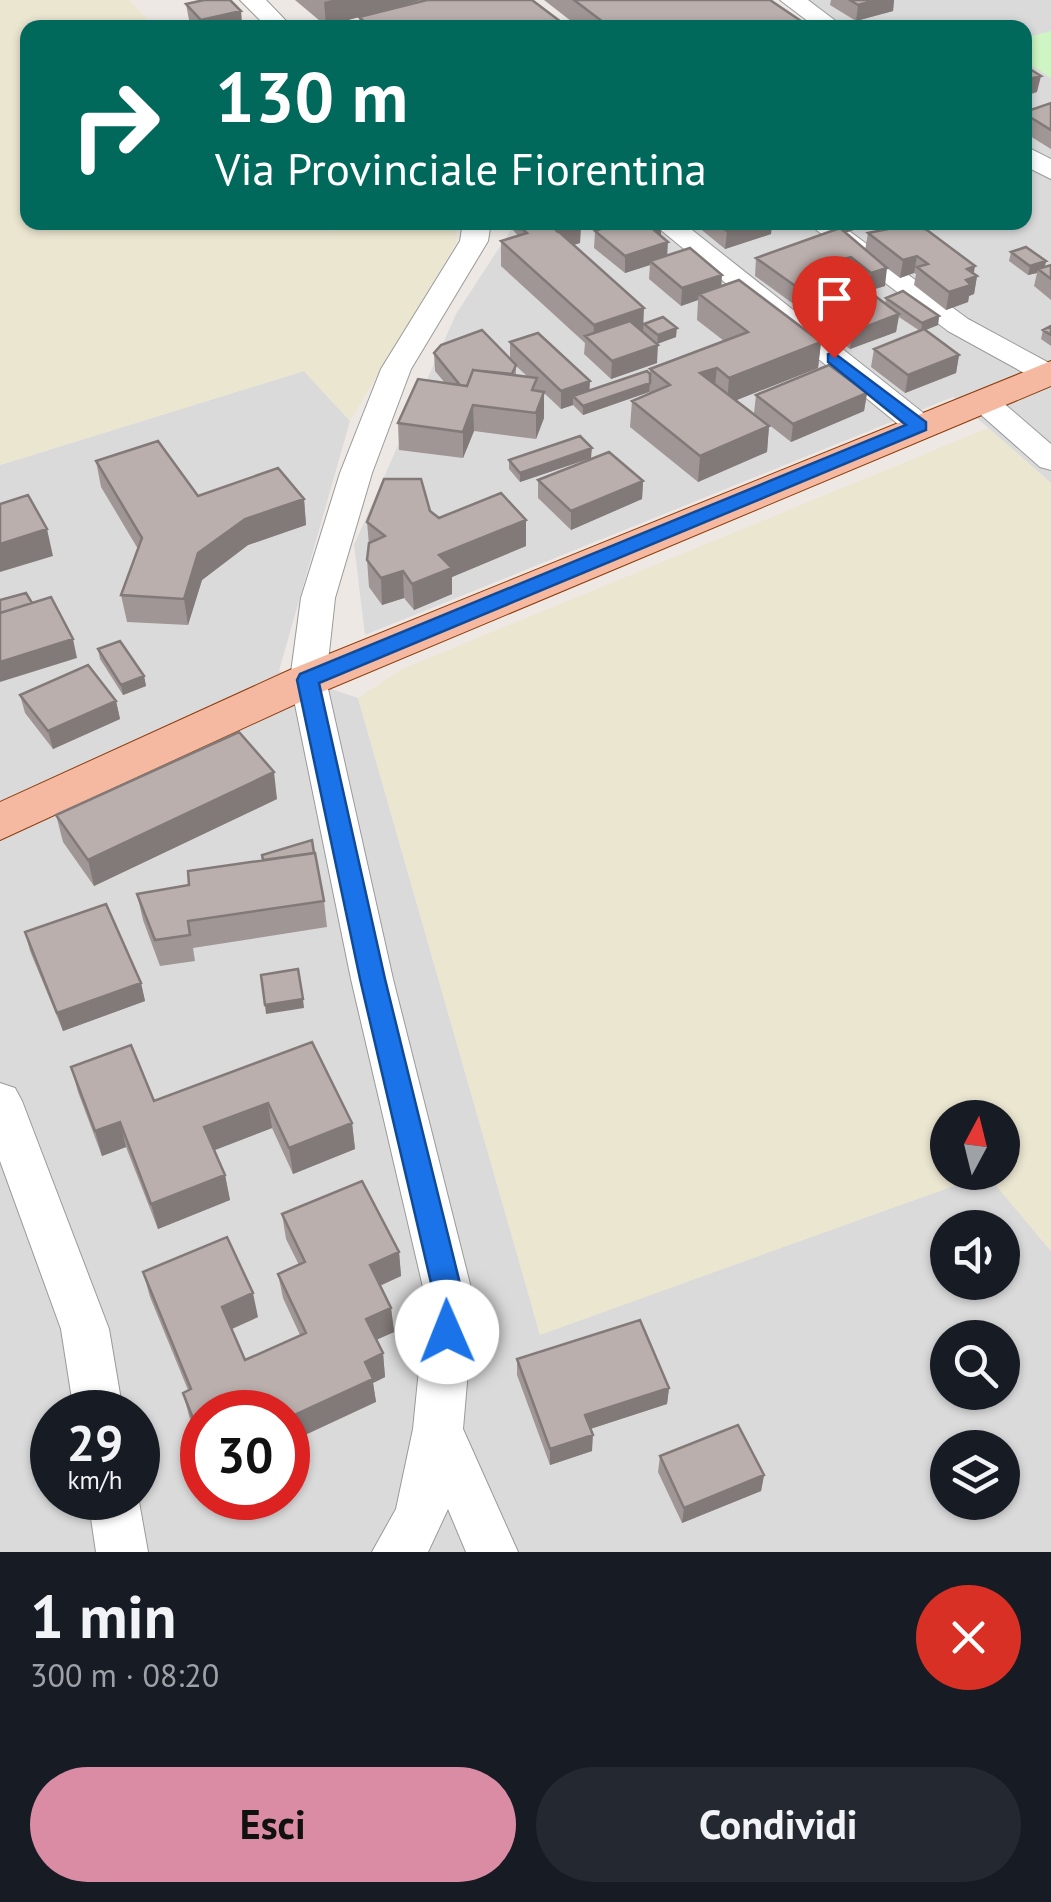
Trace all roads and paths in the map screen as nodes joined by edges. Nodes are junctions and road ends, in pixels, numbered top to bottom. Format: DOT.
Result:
graph roads {
  1 [pos="252,0"];
  2 [pos="792,0"];
  3 [pos="273,20"];
  4 [pos="822,20"];
  5 [pos="475,230"];
  6 [pos="674,230"];
  7 [pos="830,230"];
  8 [pos="1049,373"];
  9 [pos="982,400"];
  10 [pos="920,426"];
  11 [pos="1051,460"];
  12 [pos="308,680"];
  13 [pos="0,822"];
  14 [pos="0,1101"];
  15 [pos="96,1390"];
  16 [pos="438,1429"];
  17 [pos="117,1520"];
  18 [pos="122,1552"];
  19 [pos="398,1552"];
  20 [pos="492,1552"];
  1 -- 3 [label="street"];
  2 -- 4 [label="street"];
  5 -- 12 [label="street"];
  6 -- 10 [label="street"];
  7 -- 8 [label="street"];
  8 -- 9 [label="main road"];
  9 -- 10 [label="main road"];
  9 -- 11 [label="street"];
  10 -- 12 [label="main road"];
  12 -- 13 [label="main road"];
  12 -- 16 [label="street"];
  14 -- 15 [label="street"];
  16 -- 19 [label="street"];
  16 -- 20 [label="street"];
  17 -- 18 [label="street"];
}
